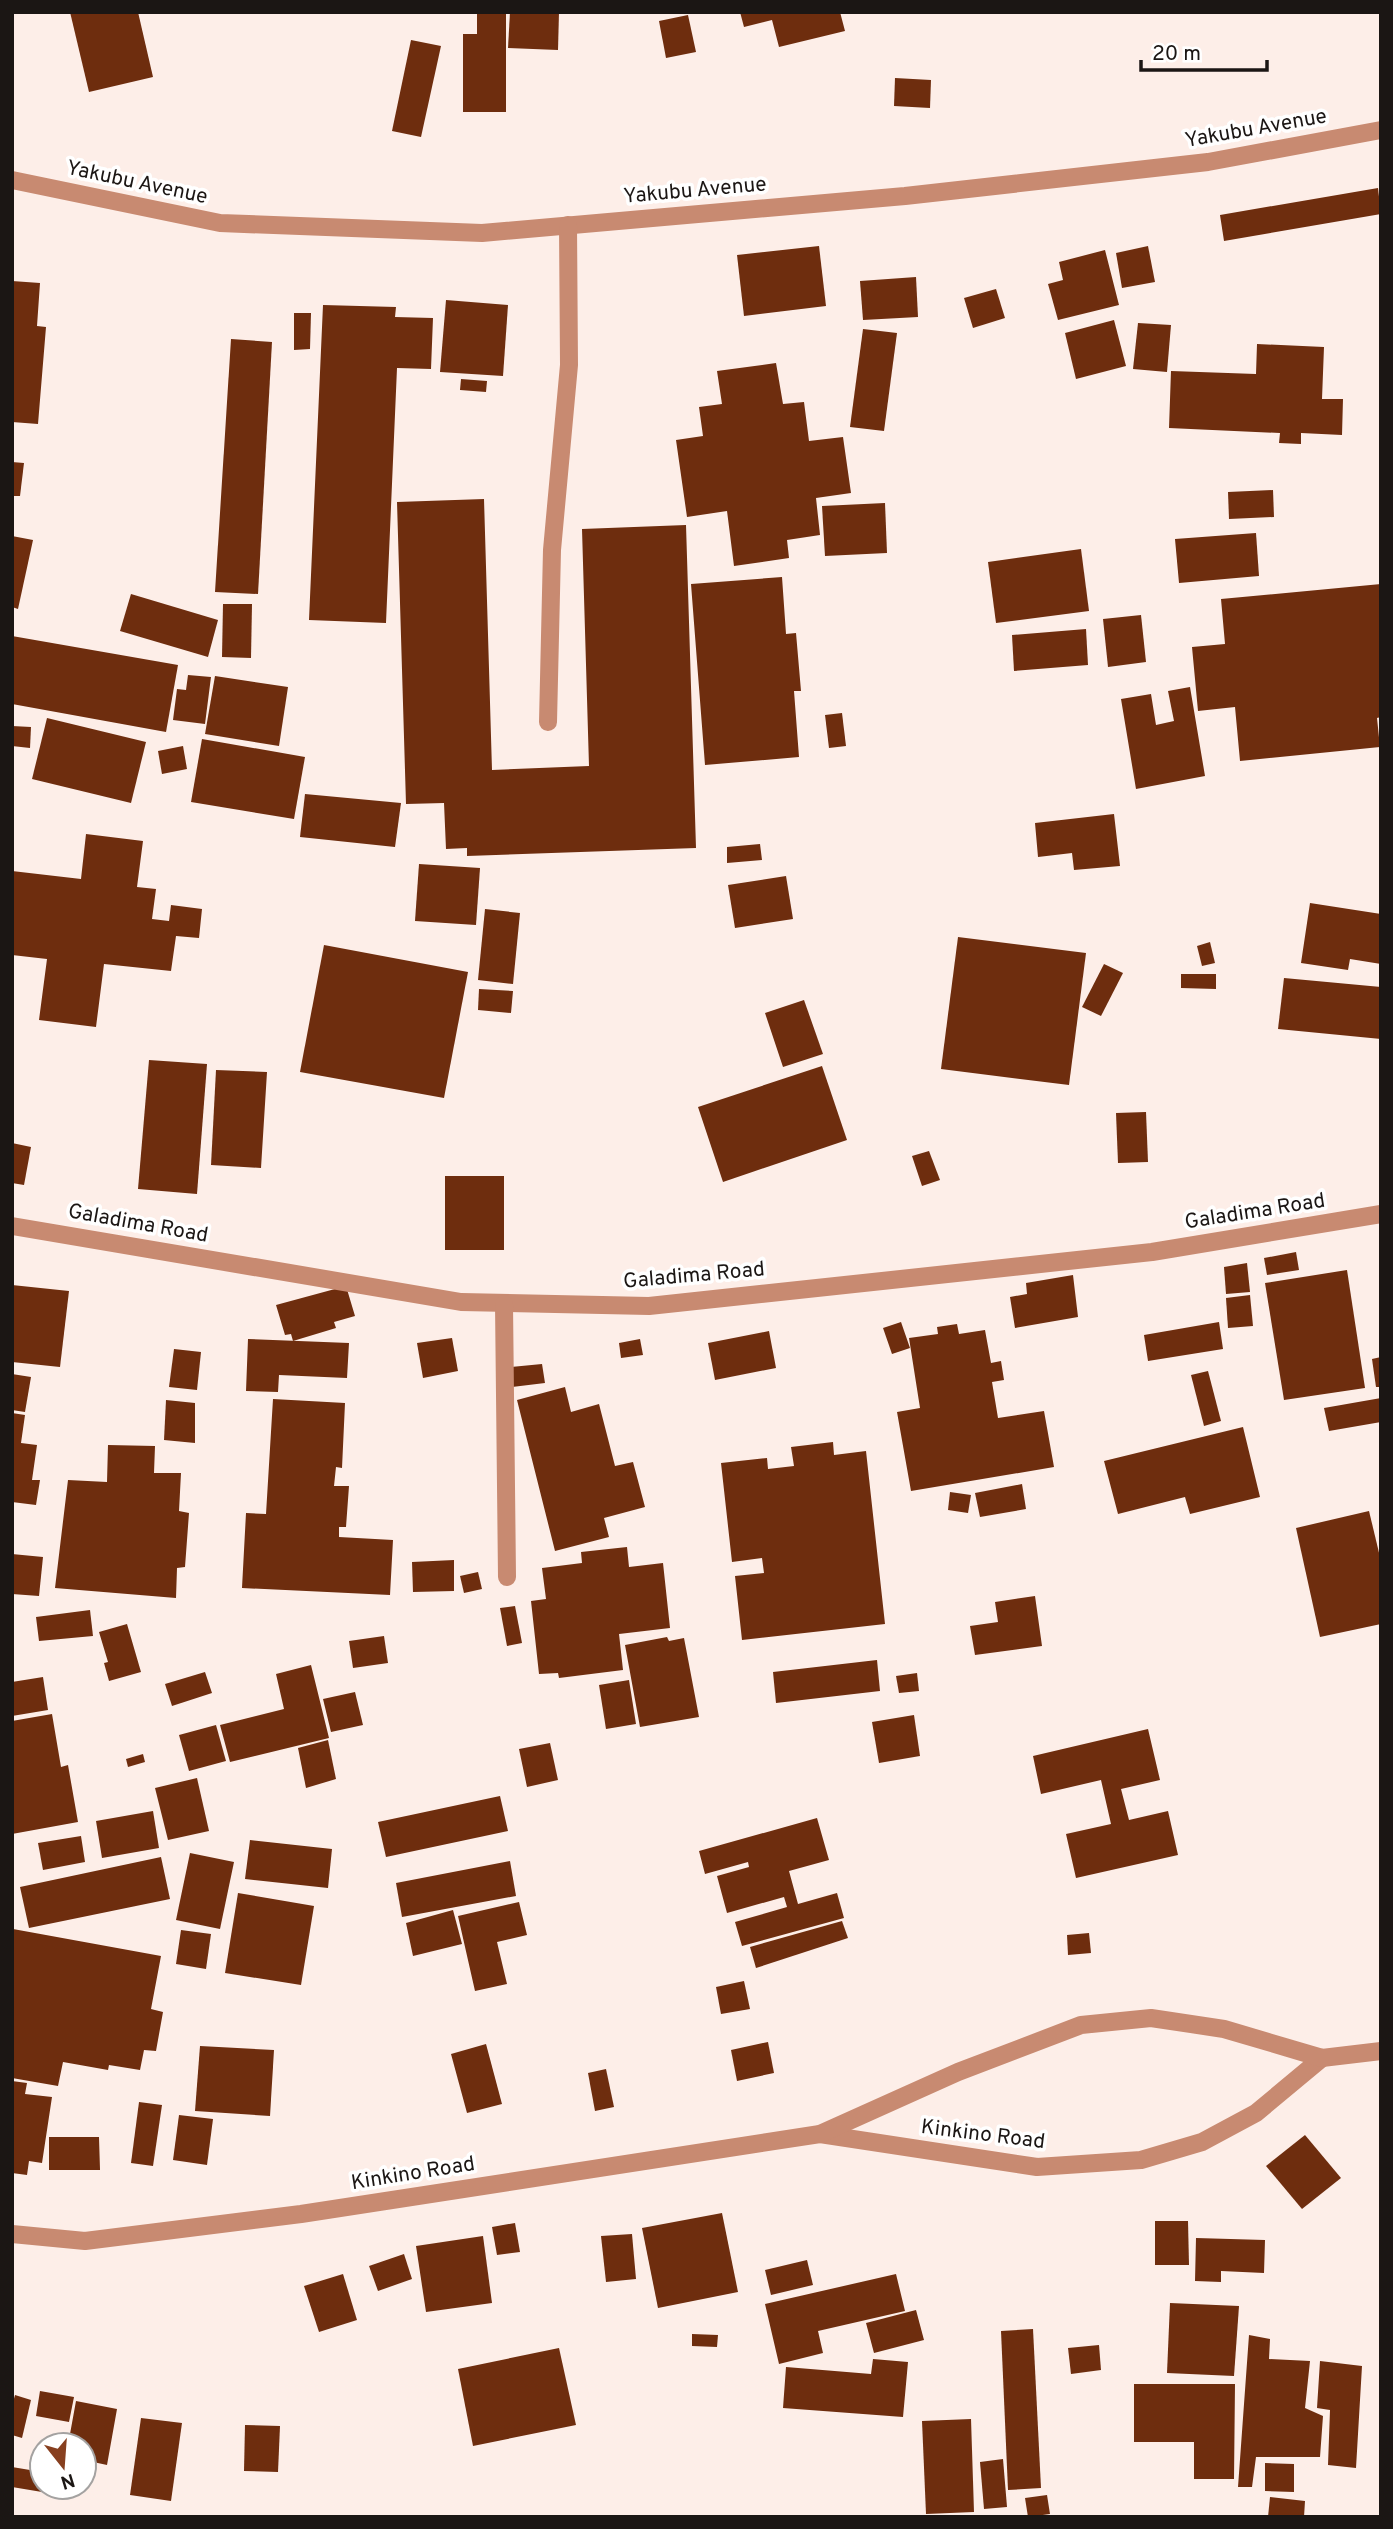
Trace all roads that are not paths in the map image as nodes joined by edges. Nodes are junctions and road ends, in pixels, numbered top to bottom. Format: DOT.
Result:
graph roads {
  1 [pos="1381,130"];
  2 [pos="12,180"];
  3 [pos="568,225"];
  4 [pos="548,722"];
  5 [pos="1381,1214"];
  6 [pos="12,1226"];
  7 [pos="504,1304"];
  8 [pos="508,1577"];
  9 [pos="1381,2051"];
  10 [pos="1322,2058"];
  11 [pos="820,2134"];
  12 [pos="12,2234"];
  1 -- 3 [label="street, Yakubu Avenue"];
  2 -- 3 [label="street, Yakubu Avenue"];
  3 -- 4 [label="street"];
  5 -- 7 [label="street, Galadima Road"];
  6 -- 7 [label="street, Galadima Road"];
  7 -- 8 [label="street"];
  9 -- 10 [label="street, Kinkino Road"];
  10 -- 11 [label="street, Kinkino Road"];
  10 -- 11 [label="street, Kinkino Road"];
  11 -- 12 [label="street, Kinkino Road"];
}
